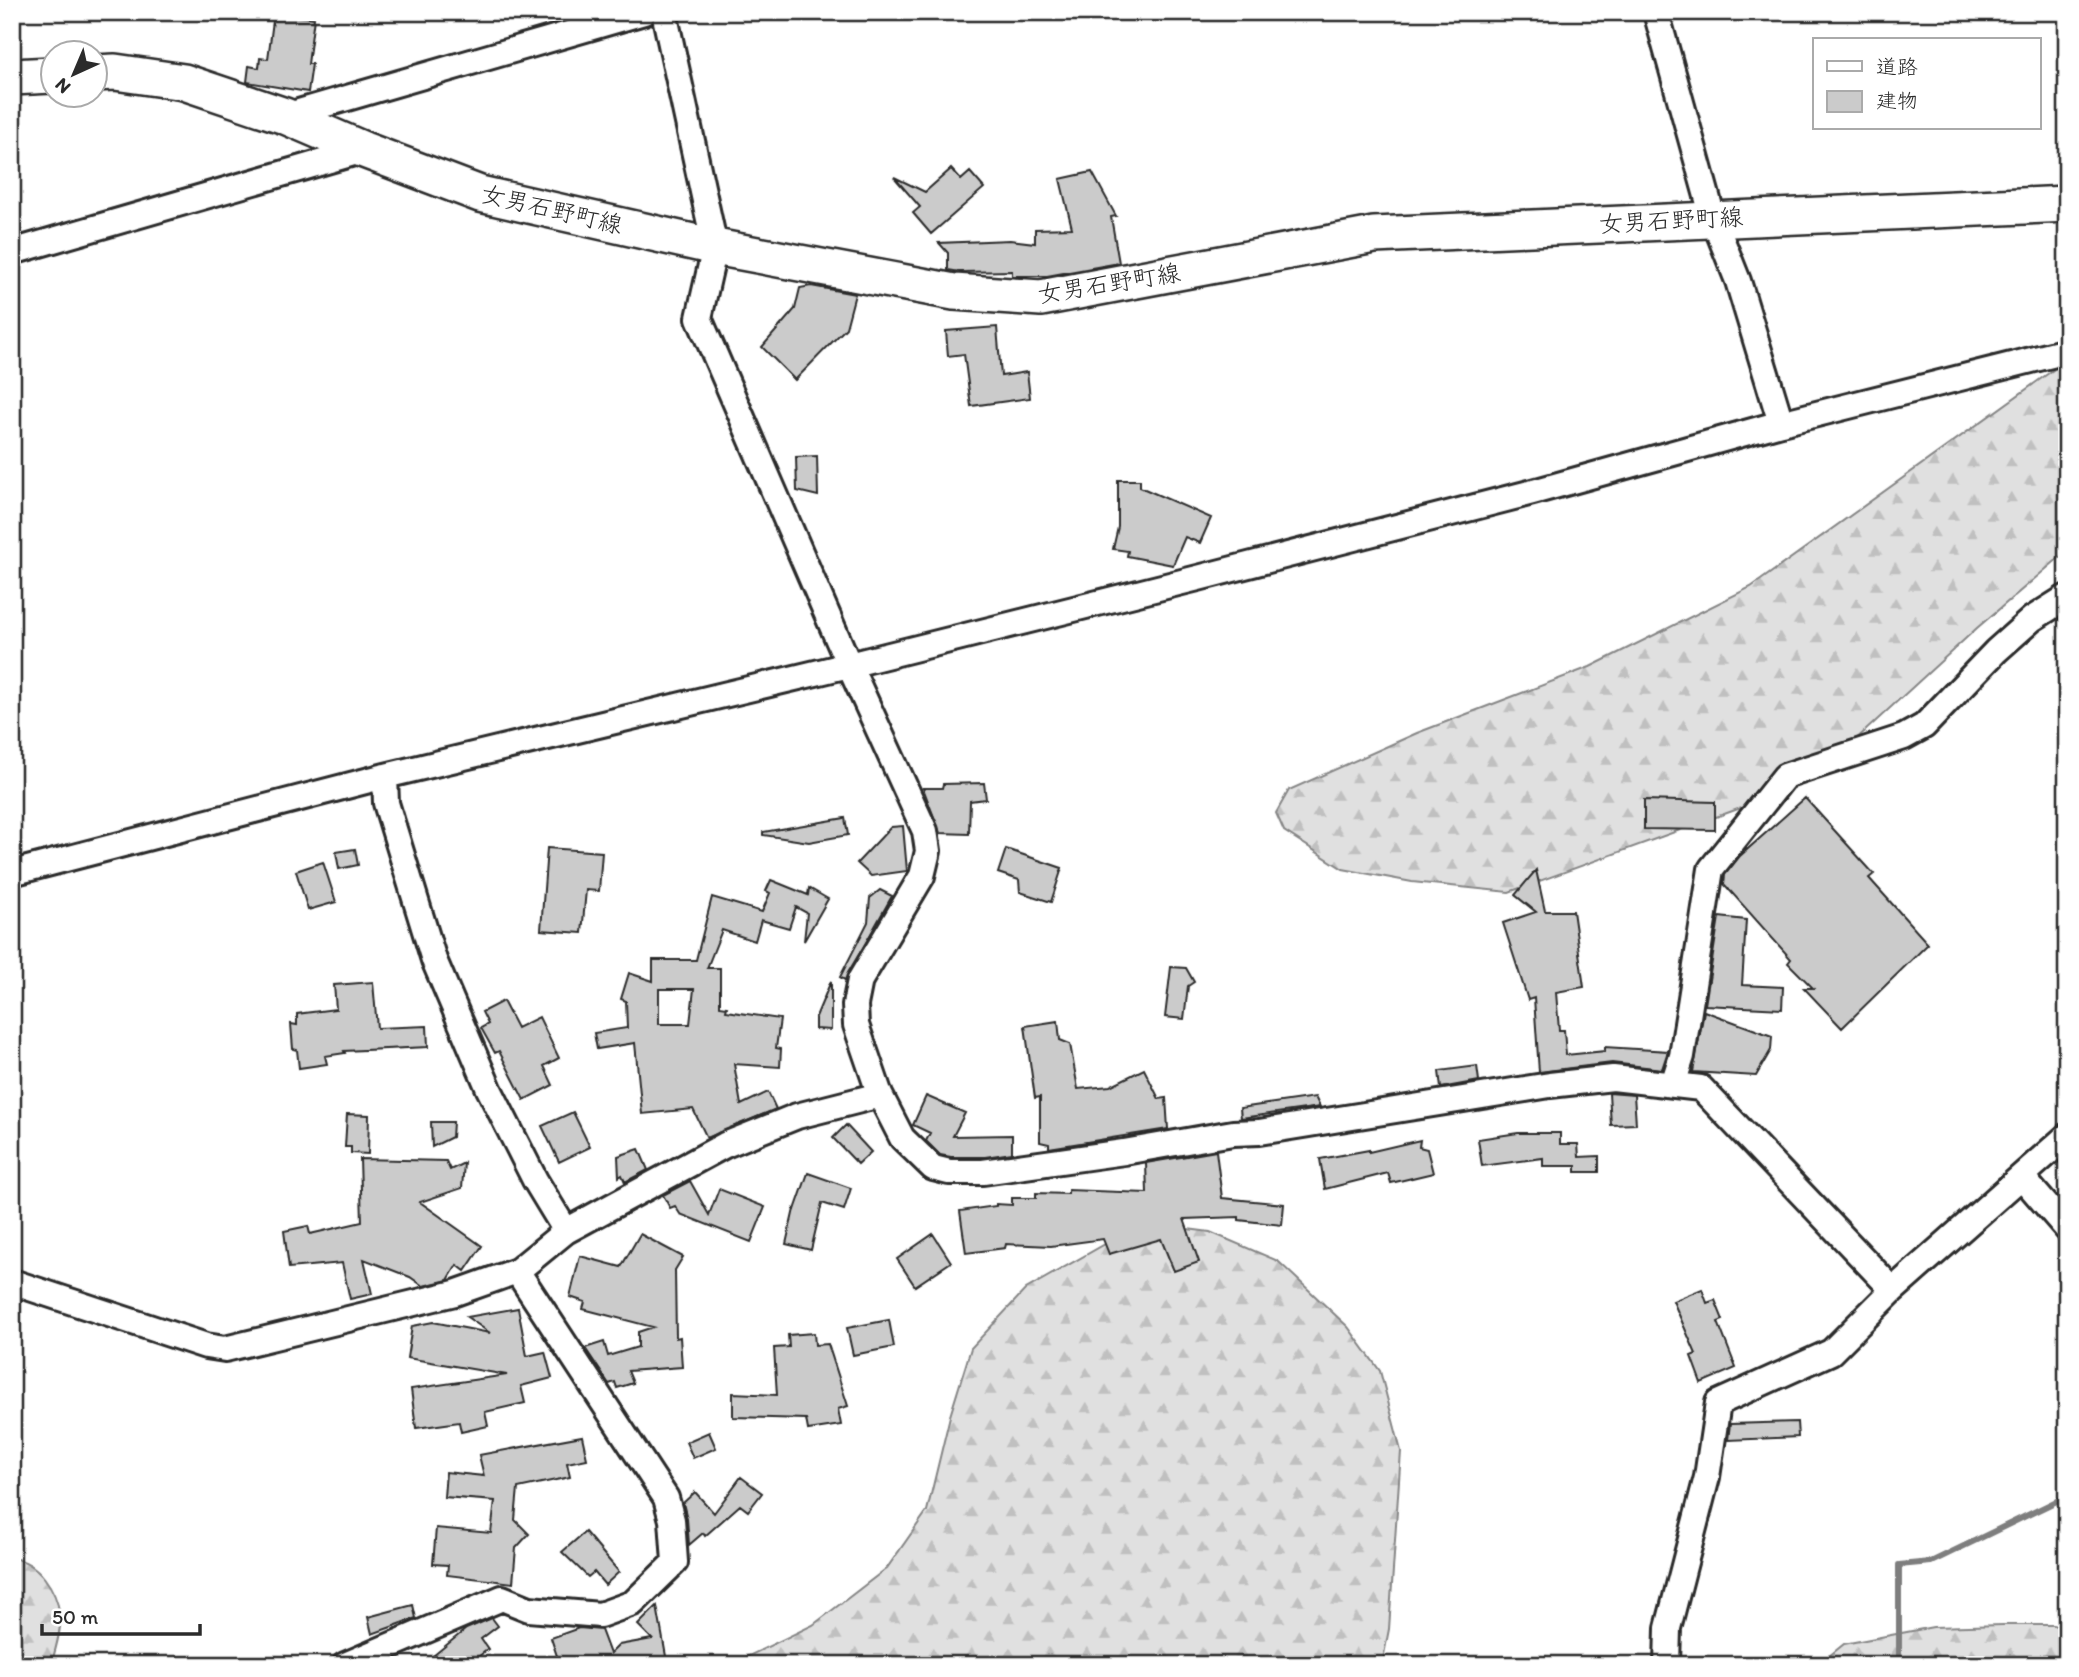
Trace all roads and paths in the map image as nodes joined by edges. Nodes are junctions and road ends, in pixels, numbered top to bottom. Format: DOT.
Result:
graph roads {
  1 [pos="644,12"];
  2 [pos="664,12"];
  3 [pos="1656,12"];
  4 [pos="108,72"];
  5 [pos="38,76"];
  6 [pos="12,77"];
  7 [pos="285,116"];
  8 [pos="364,150"];
  9 [pos="2067,204"];
  10 [pos="1713,218"];
  11 [pos="715,247"];
  12 [pos="12,252"];
  13 [pos="2067,351"];
  14 [pos="1780,423"];
  15 [pos="2067,597"];
  16 [pos="849,666"];
  17 [pos="385,776"];
  18 [pos="12,873"];
  19 [pos="1673,1084"];
  20 [pos="880,1095"];
  21 [pos="2067,1136"];
  22 [pos="2022,1177"];
  23 [pos="2067,1230"];
  24 [pos="566,1231"];
  25 [pos="517,1271"];
  26 [pos="12,1282"];
  27 [pos="1893,1290"];
  28 [pos="345,1665"];
  29 [pos="1667,1665"];
  1 -- 7 [label="street"];
  2 -- 11 [label="street"];
  3 -- 10 [label="street"];
  4 -- 7 [label="main road, 女男石野町線"];
  5 -- 6 [label="main road"];
  7 -- 8 [label="main road, 女男石野町線"];
  8 -- 11 [label="main road, 女男石野町線"];
  8 -- 12 [label="street"];
  9 -- 10 [label="main road, 女男石野町線"];
  10 -- 11 [label="main road, 女男石野町線"];
  10 -- 14 [label="street"];
  11 -- 16 [label="street"];
  13 -- 14 [label="street"];
  14 -- 16 [label="street"];
  15 -- 19 [label="street"];
  16 -- 17 [label="street"];
  16 -- 20 [label="street"];
  17 -- 18 [label="street"];
  17 -- 24 [label="street"];
  19 -- 20 [label="street"];
  19 -- 27 [label="street"];
  20 -- 24 [label="street"];
  21 -- 22 [label="street"];
  22 -- 23 [label="street"];
  22 -- 27 [label="street"];
  24 -- 25 [label="street"];
  25 -- 26 [label="street"];
  25 -- 28 [label="street"];
  27 -- 29 [label="street"];
}
